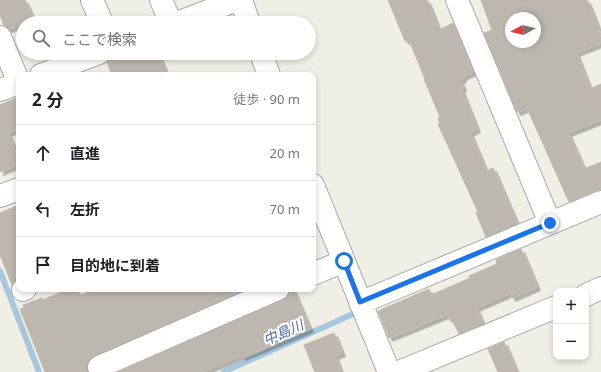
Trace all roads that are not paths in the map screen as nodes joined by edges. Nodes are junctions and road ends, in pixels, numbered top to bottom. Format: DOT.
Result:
graph roads {
  1 [pos="92,0"];
  2 [pos="161,0"];
  3 [pos="237,0"];
  4 [pos="241,0"];
  5 [pos="457,0"];
  6 [pos="99,16"];
  7 [pos="168,16"];
  8 [pos="195,16"];
  9 [pos="247,16"];
  10 [pos="0,37"];
  11 [pos="80,60"];
  12 [pos="264,60"];
  13 [pos="49,72"];
  14 [pos="268,72"];
  15 [pos="16,76"];
  16 [pos="16,84"];
  17 [pos="0,90"];
  18 [pos="16,190"];
  19 [pos="316,192"];
  20 [pos="0,196"];
  21 [pos="601,202"];
  22 [pos="550,223"];
  23 [pos="344,261"];
  24 [pos="316,273"];
  25 [pos="601,288"];
  26 [pos="271,292"];
  27 [pos="589,294"];
  28 [pos="360,302"];
  29 [pos="553,308"];
  30 [pos="99,367"];
  31 [pos="389,372"];
  32 [pos="399,372"];
  1 -- 6 [label="street"];
  2 -- 7 [label="street"];
  3 -- 8 [label="street"];
  4 -- 9 [label="street"];
  5 -- 22 [label="street"];
  10 -- 15 [label="street"];
  11 -- 13 [label="street"];
  12 -- 14 [label="street"];
  16 -- 17 [label="street"];
  18 -- 20 [label="street"];
  19 -- 23 [label="street"];
  21 -- 22 [label="street"];
  22 -- 28 [label="street"];
  23 -- 24 [label="street"];
  23 -- 28 [label="street"];
  25 -- 27 [label="street"];
  26 -- 30 [label="street"];
  28 -- 31 [label="street"];
  29 -- 32 [label="street"];
}
